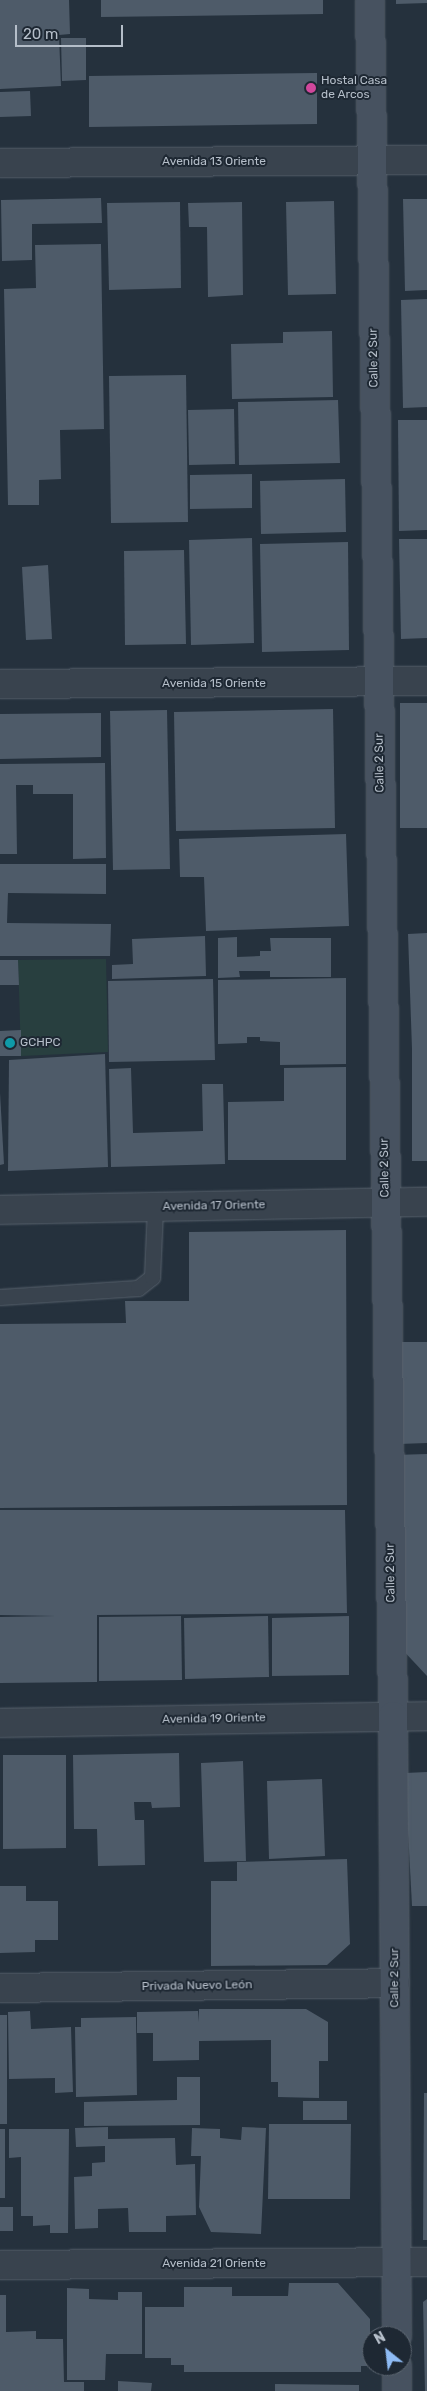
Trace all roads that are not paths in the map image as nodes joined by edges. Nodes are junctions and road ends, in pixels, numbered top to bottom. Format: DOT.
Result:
graph roads {
  1 [pos="370,0"];
  2 [pos="372,160"];
  3 [pos="427,160"];
  4 [pos="0,163"];
  5 [pos="427,681"];
  6 [pos="379,682"];
  7 [pos="0,684"];
  8 [pos="386,1202"];
  9 [pos="427,1202"];
  10 [pos="155,1207"];
  11 [pos="0,1210"];
  12 [pos="0,1297"];
  13 [pos="393,1716"];
  14 [pos="427,1716"];
  15 [pos="0,1722"];
  16 [pos="395,1983"];
  17 [pos="0,1988"];
  18 [pos="397,2262"];
  19 [pos="427,2262"];
  20 [pos="0,2266"];
  21 [pos="397,2326"];
  22 [pos="397,2376"];
  23 [pos="397,2391"];
  1 -- 2 [label="street, Calle 2 Sur"];
  2 -- 3 [label="street, Avenida 13 Oriente"];
  2 -- 4 [label="street, Avenida 13 Oriente"];
  2 -- 6 [label="street, Calle 2 Sur"];
  5 -- 6 [label="street, Avenida 15 Oriente"];
  6 -- 7 [label="street, Avenida 15 Oriente"];
  6 -- 8 [label="street, Calle 2 Sur"];
  8 -- 9 [label="street, Avenida 17 Oriente"];
  8 -- 10 [label="street, Avenida 17 Oriente"];
  8 -- 13 [label="street, Calle 2 Sur"];
  10 -- 11 [label="street, Avenida 17 Oriente"];
  10 -- 12 [label="lane"];
  13 -- 14 [label="street, Avenida 19 Oriente"];
  13 -- 15 [label="street, Avenida 19 Oriente"];
  13 -- 16 [label="street, Calle 2 Sur"];
  16 -- 17 [label="street, Privada Nuevo León"];
  16 -- 18 [label="street, Calle 2 Sur"];
  18 -- 19 [label="street, Avenida 21 Oriente"];
  18 -- 20 [label="street, Avenida 21 Oriente"];
  18 -- 21 [label="street, Calle 2 Sur"];
  22 -- 23 [label="street"];
}
